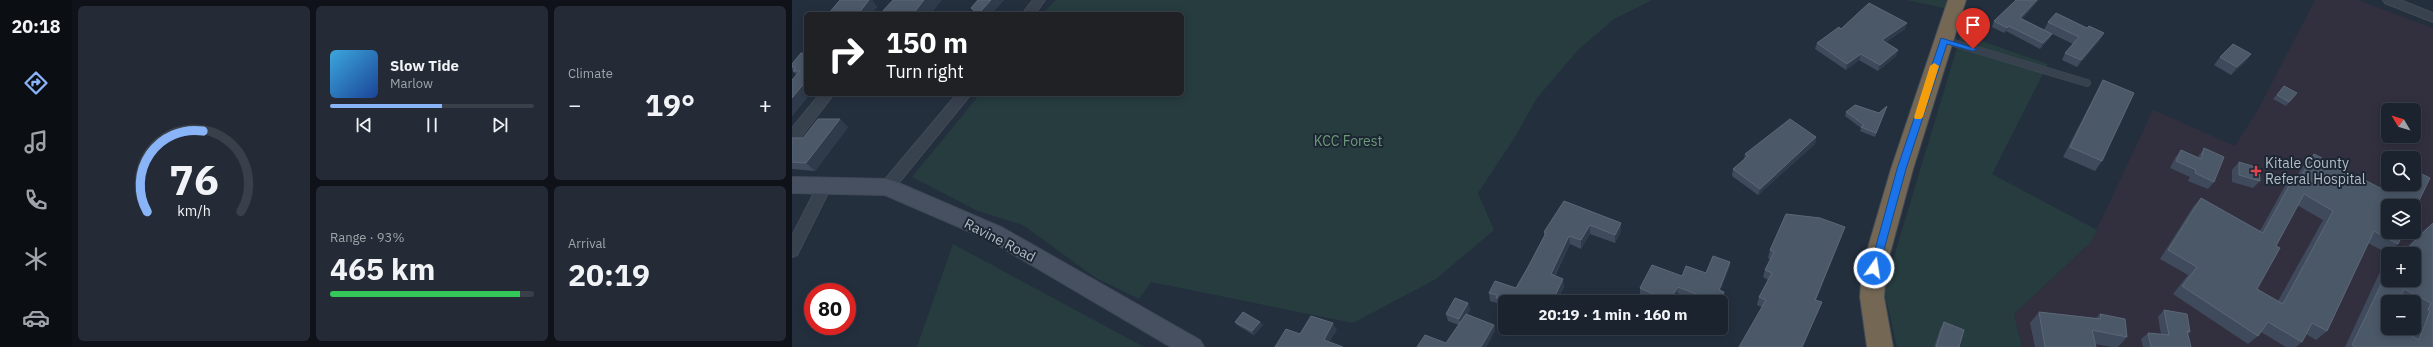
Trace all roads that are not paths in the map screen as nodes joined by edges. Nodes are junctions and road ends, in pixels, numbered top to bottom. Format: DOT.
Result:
graph roads {
  1 [pos="1039,0"];
  2 [pos="1957,0"];
  3 [pos="2389,0"];
  4 [pos="1030,12"];
  5 [pos="2433,18"];
  6 [pos="1944,40"];
  7 [pos="2087,83"];
  8 [pos="825,96"];
  9 [pos="962,96"];
  10 [pos="792,138"];
  11 [pos="792,185"];
  12 [pos="825,185"];
  13 [pos="887,187"];
  14 [pos="792,251"];
  15 [pos="1192,347"];
  16 [pos="1880,347"];
  1 -- 4 [label="street"];
  2 -- 6 [label="highway"];
  3 -- 5 [label="street"];
  6 -- 7 [label="lane"];
  6 -- 16 [label="highway"];
  8 -- 10 [label="street"];
  9 -- 13 [label="street"];
  11 -- 12 [label="street, Ravine Road"];
  12 -- 13 [label="street, Ravine Road"];
  12 -- 14 [label="street"];
  13 -- 15 [label="street, Ravine Road"];
}
